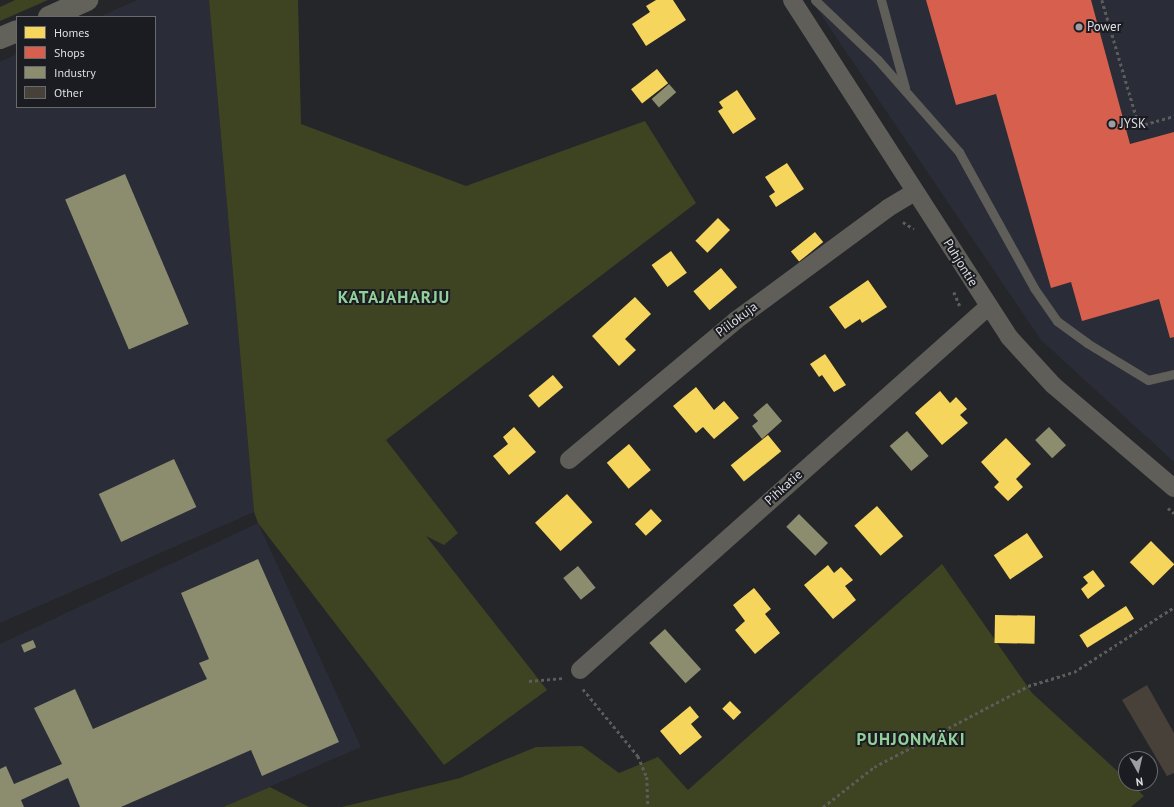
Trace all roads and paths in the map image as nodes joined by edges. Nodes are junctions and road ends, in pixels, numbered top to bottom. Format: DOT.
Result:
graph roads {
  1 [pos="88,0"];
  2 [pos="792,0"];
  3 [pos="815,0"];
  4 [pos="881,0"];
  5 [pos="1102,0"];
  6 [pos="51,16"];
  7 [pos="16,31"];
  8 [pos="0,38"];
  9 [pos="906,92"];
  10 [pos="1174,116"];
  11 [pos="915,192"];
  12 [pos="988,307"];
  13 [pos="1174,374"];
  14 [pos="569,460"];
  15 [pos="1174,488"];
  16 [pos="1174,607"];
  17 [pos="576,673"];
  18 [pos="529,681"];
  19 [pos="648,807"];
  20 [pos="823,807"];
  1 -- 6 [label="street"];
  2 -- 11 [label="street, Puhjontie"];
  3 -- 9 [label="lane"];
  4 -- 9 [label="lane"];
  5 -- 10 [label="path"];
  7 -- 8 [label="street"];
  9 -- 13 [label="lane"];
  11 -- 12 [label="street, Puhjontie"];
  11 -- 14 [label="street, Piilokuja"];
  12 -- 15 [label="street, Puhjontie"];
  12 -- 17 [label="street, Pihkatie"];
  16 -- 20 [label="path"];
  17 -- 18 [label="path"];
  17 -- 19 [label="path"];
}
